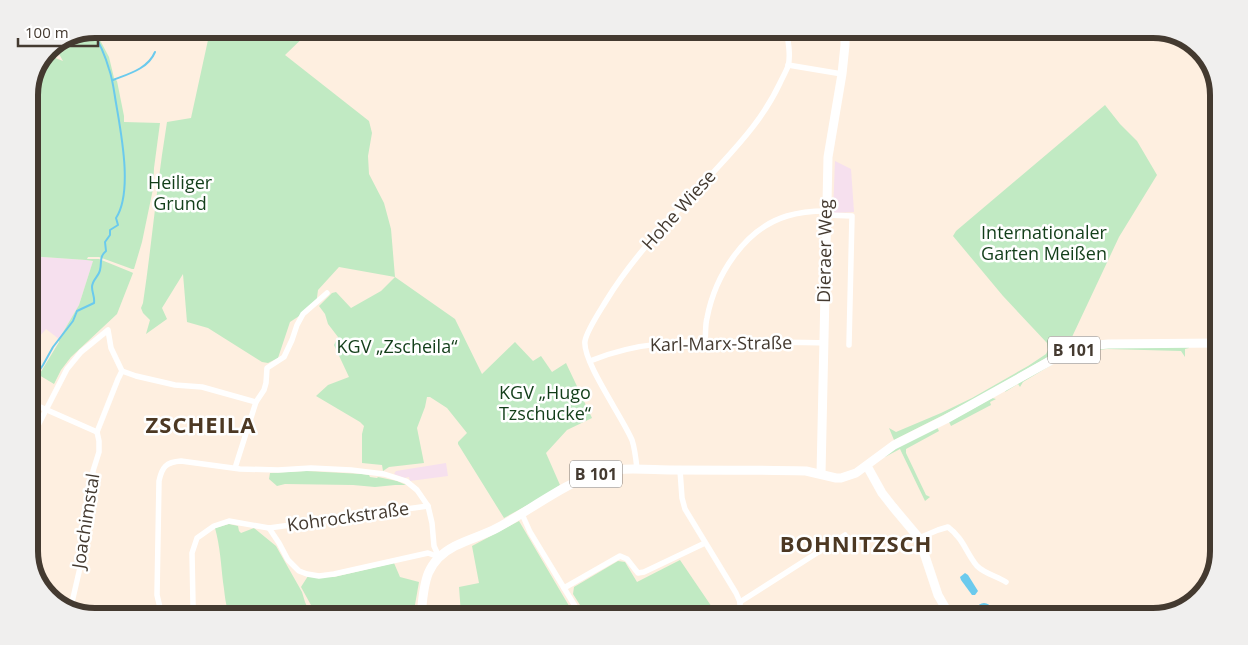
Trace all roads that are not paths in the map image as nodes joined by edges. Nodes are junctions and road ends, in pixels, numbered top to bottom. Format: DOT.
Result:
graph roads {
  1 [pos="787,37"];
  2 [pos="845,37"];
  3 [pos="788,66"];
  4 [pos="842,74"];
  5 [pos="826,213"];
  6 [pos="327,293"];
  7 [pos="705,341"];
  8 [pos="824,343"];
  9 [pos="1210,343"];
  10 [pos="849,345"];
  11 [pos="590,361"];
  12 [pos="122,371"];
  13 [pos="256,402"];
  14 [pos="38,406"];
  15 [pos="46,409"];
  16 [pos="38,425"];
  17 [pos="97,432"];
  18 [pos="867,466"];
  19 [pos="235,468"];
  20 [pos="637,469"];
  21 [pos="680,470"];
  22 [pos="821,474"];
  23 [pos="428,506"];
  24 [pos="522,514"];
  25 [pos="269,528"];
  26 [pos="845,534"];
  27 [pos="919,538"];
  28 [pos="706,543"];
  29 [pos="439,556"];
  30 [pos="1006,582"];
  31 [pos="564,588"];
  32 [pos="740,602"];
  33 [pos="72,603"];
  34 [pos="160,608"];
  35 [pos="194,608"];
  36 [pos="422,608"];
  37 [pos="576,608"];
  38 [pos="740,608"];
  39 [pos="945,608"];
  1 -- 3 [label="street, Hohe Wiese"];
  2 -- 4 [label="main road, Dieraer Weg"];
  3 -- 4 [label="street"];
  3 -- 11 [label="street, Hohe Wiese"];
  4 -- 5 [label="main road, Dieraer Weg"];
  5 -- 7 [label="street"];
  5 -- 8 [label="main road, Dieraer Weg"];
  5 -- 10 [label="street"];
  6 -- 13 [label="street"];
  7 -- 8 [label="street, Karl-Marx-Straße"];
  7 -- 11 [label="street, Karl-Marx-Straße"];
  8 -- 22 [label="main road, Dieraer Weg"];
  9 -- 18 [label="main road, B 101"];
  11 -- 20 [label="street, Hohe Wiese"];
  12 -- 13 [label="street"];
  12 -- 15 [label="street"];
  12 -- 17 [label="street"];
  13 -- 19 [label="street"];
  14 -- 15 [label="street"];
  15 -- 16 [label="street"];
  15 -- 17 [label="street"];
  17 -- 33 [label="street, Joachimstal"];
  18 -- 22 [label="main road, B 101"];
  18 -- 27 [label="main road"];
  19 -- 23 [label="street"];
  19 -- 34 [label="street"];
  20 -- 21 [label="main road, B 101"];
  20 -- 24 [label="main road, B 101"];
  21 -- 22 [label="main road, B 101"];
  21 -- 28 [label="street"];
  23 -- 25 [label="street, Kohrockstraße"];
  23 -- 29 [label="street"];
  24 -- 29 [label="main road, B 101"];
  24 -- 31 [label="street"];
  25 -- 29 [label="street"];
  25 -- 35 [label="street, Kohrockstraße"];
  26 -- 32 [label="street"];
  27 -- 30 [label="street"];
  27 -- 39 [label="main road"];
  28 -- 31 [label="street"];
  28 -- 32 [label="street"];
  29 -- 36 [label="main road"];
  31 -- 37 [label="street"];
  32 -- 38 [label="street"];
}
